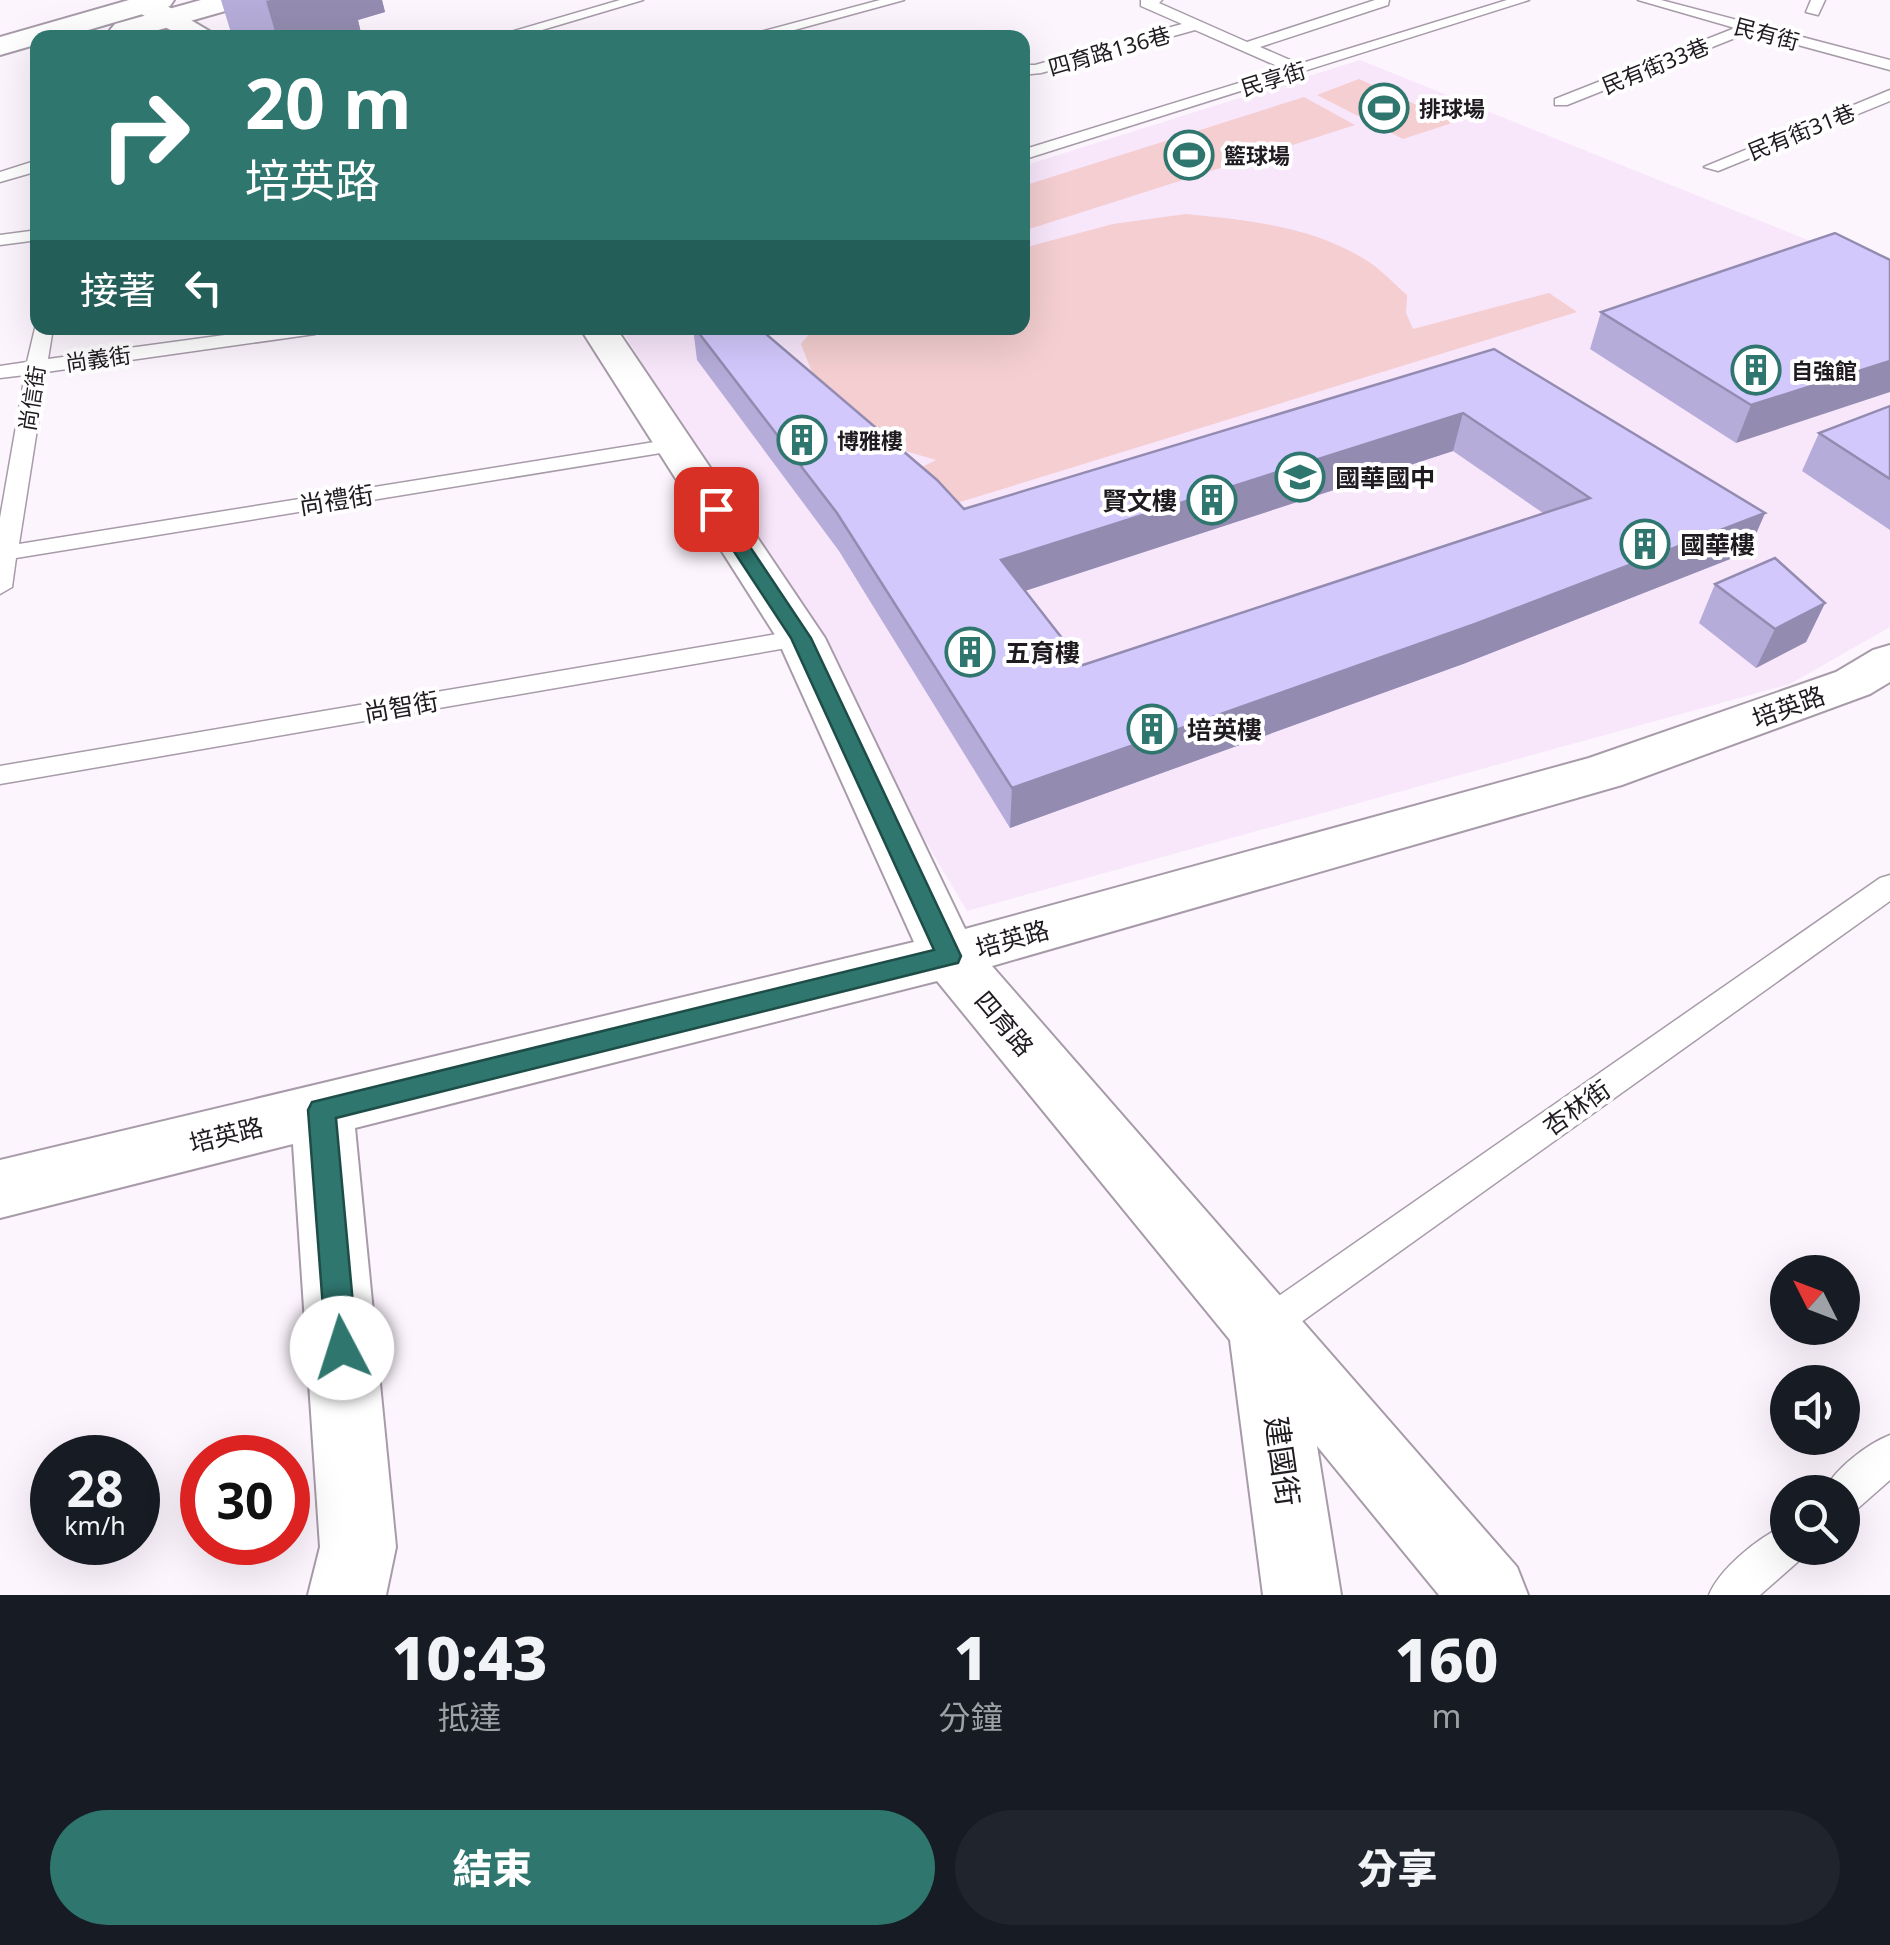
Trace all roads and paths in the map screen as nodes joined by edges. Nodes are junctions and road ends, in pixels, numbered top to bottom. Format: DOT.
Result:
graph roads {
  1 [pos="233,0"];
  2 [pos="636,0"];
  3 [pos="897,0"];
  4 [pos="1156,0"];
  5 [pos="1522,0"];
  6 [pos="1644,0"];
  7 [pos="1383,2"];
  8 [pos="157,7"];
  9 [pos="1195,26"];
  10 [pos="1748,28"];
  11 [pos="69,30"];
  12 [pos="113,30"];
  13 [pos="194,30"];
  14 [pos="526,30"];
  15 [pos="777,30"];
  16 [pos="30,40"];
  17 [pos="1245,47"];
  18 [pos="1,48"];
  19 [pos="30,53"];
  20 [pos="1890,65"];
  21 [pos="1030,70"];
  22 [pos="1300,70"];
  23 [pos="1890,95"];
  24 [pos="1561,102"];
  25 [pos="1030,153"];
  26 [pos="1712,167"];
  27 [pos="30,168"];
  28 [pos="0,177"];
  29 [pos="30,236"];
  30 [pos="0,240"];
  31 [pos="42,335"];
  32 [pos="263,335"];
  33 [pos="603,335"];
  34 [pos="36,366"];
  35 [pos="0,372"];
  36 [pos="673,444"];
  37 [pos="3,553"];
  38 [pos="0,588"];
  39 [pos="801,638"];
  40 [pos="1878,683"];
  41 [pos="0,775"];
  42 [pos="1890,886"];
  43 [pos="949,956"];
  44 [pos="322,1110"];
  45 [pos="0,1189"];
  46 [pos="1263,1328"];
  47 [pos="1890,1454"];
  48 [pos="1860,1480"];
  49 [pos="1770,1560"];
  50 [pos="347,1595"];
  51 [pos="1302,1595"];
  52 [pos="1489,1595"];
  53 [pos="1729,1595"];
  1 -- 8 [label="street"];
  2 -- 14 [label="lane"];
  3 -- 15 [label="lane"];
  4 -- 9 [label="lane"];
  5 -- 22 [label="lane, 民享街"];
  6 -- 10 [label="lane, 民有街"];
  7 -- 17 [label="lane"];
  8 -- 11 [label="street"];
  8 -- 12 [label="street"];
  8 -- 13 [label="street"];
  9 -- 17 [label="lane"];
  9 -- 21 [label="lane, 四育路136巷"];
  10 -- 20 [label="lane, 民有街"];
  10 -- 24 [label="lane, 民有街33巷"];
  16 -- 18 [label="street"];
  17 -- 22 [label="lane"];
  18 -- 19 [label="street"];
  22 -- 25 [label="lane, 民享街"];
  23 -- 26 [label="lane, 民有街31巷"];
  27 -- 28 [label="lane"];
  29 -- 30 [label="lane"];
  31 -- 34 [label="lane, 尚信街"];
  32 -- 34 [label="lane, 尚義街"];
  33 -- 36 [label="street, 四育路"];
  34 -- 35 [label="lane, 尚義街"];
  34 -- 37 [label="lane, 尚信街"];
  36 -- 37 [label="lane, 尚禮街"];
  36 -- 39 [label="street, 四育路"];
  37 -- 38 [label="lane, 尚信街"];
  39 -- 41 [label="lane, 尚智街"];
  39 -- 43 [label="street, 四育路"];
  40 -- 43 [label="street, 培英路"];
  42 -- 46 [label="lane, 杏林街"];
  43 -- 44 [label="street, 培英路"];
  43 -- 46 [label="street, 四育路"];
  44 -- 45 [label="street, 培英路"];
  44 -- 50 [label="street"];
  46 -- 51 [label="street, 建國街"];
  46 -- 52 [label="street, 四育路"];
  47 -- 48 [label="lane"];
  49 -- 53 [label="lane"];
}
